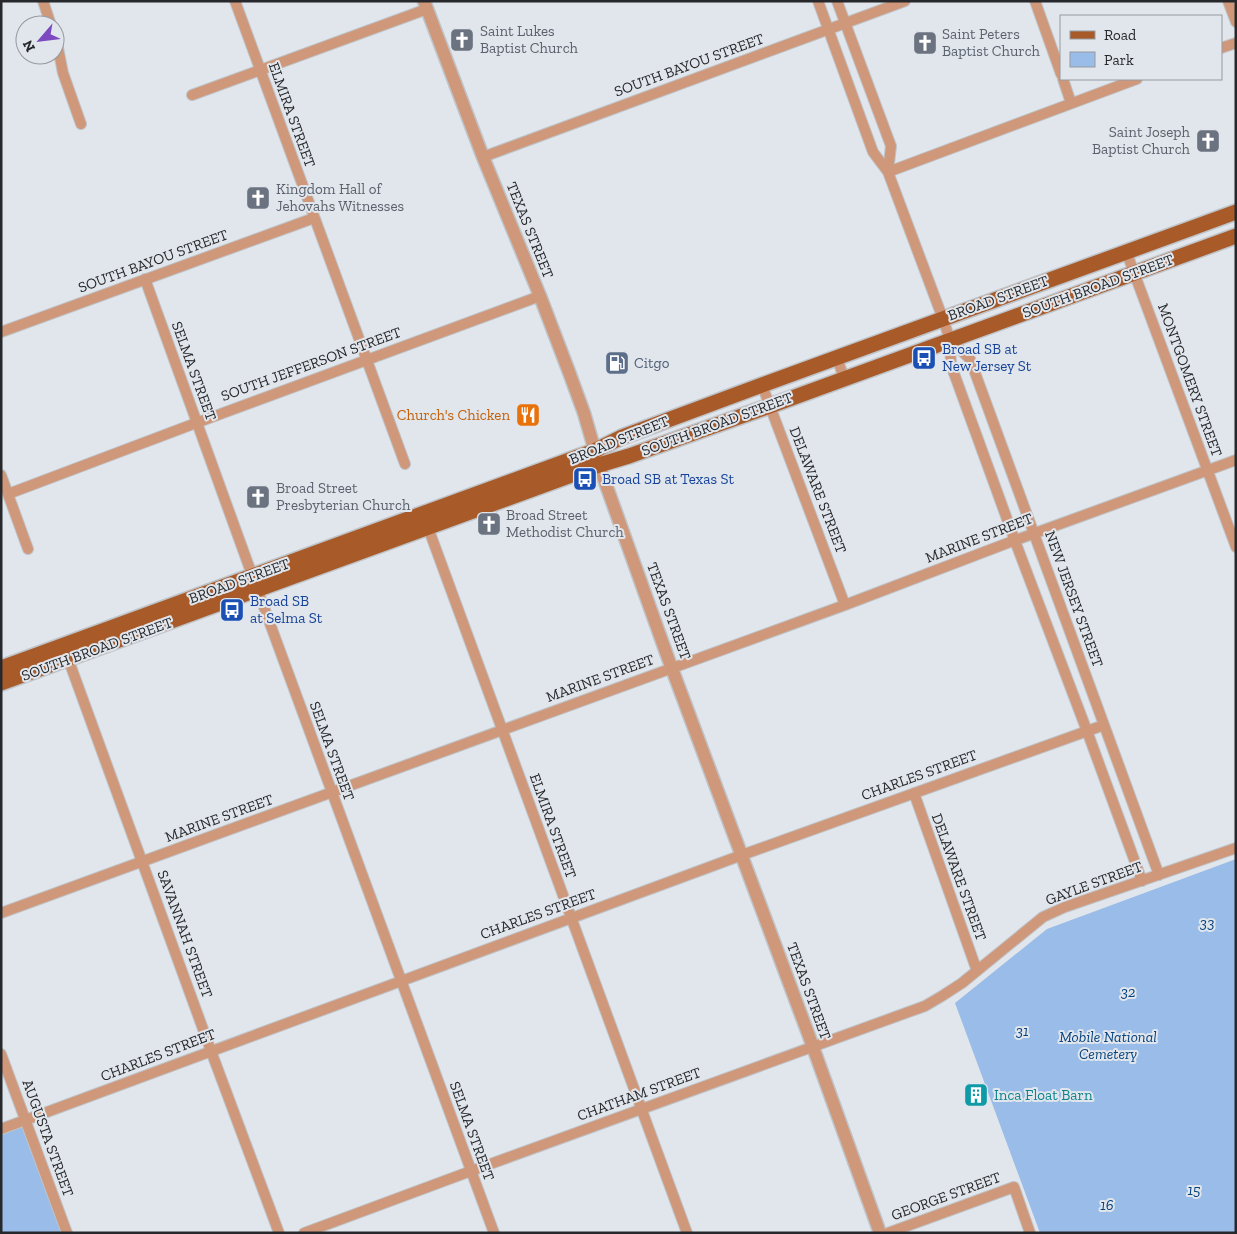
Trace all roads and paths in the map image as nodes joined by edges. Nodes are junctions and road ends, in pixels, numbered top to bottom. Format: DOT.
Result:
graph roads {
  1 [pos="43,1"];
  2 [pos="235,1"];
  3 [pos="818,1"];
  4 [pos="838,1"];
  5 [pos="905,1"];
  6 [pos="1035,1"];
  7 [pos="1228,1"];
  8 [pos="426,5"];
  9 [pos="48,15"];
  10 [pos="1236,22"];
  11 [pos="846,24"];
  12 [pos="828,30"];
  13 [pos="1236,42"];
  14 [pos="1222,48"];
  15 [pos="62,65"];
  16 [pos="260,70"];
  17 [pos="1060,71"];
  18 [pos="1063,80"];
  19 [pos="1133,80"];
  20 [pos="192,95"];
  21 [pos="1071,103"];
  22 [pos="81,124"];
  23 [pos="483,158"];
  24 [pos="888,172"];
  25 [pos="1236,212"];
  26 [pos="314,218"];
  27 [pos="1236,236"];
  28 [pos="1126,252"];
  29 [pos="1134,272"];
  30 [pos="145,279"];
  31 [pos="540,296"];
  32 [pos="943,319"];
  33 [pos="1,332"];
  34 [pos="950,340"];
  35 [pos="837,358"];
  36 [pos="366,360"];
  37 [pos="844,378"];
  38 [pos="762,385"];
  39 [pos="770,406"];
  40 [pos="196,422"];
  41 [pos="597,458"];
  42 [pos="1236,460"];
  43 [pos="405,464"];
  44 [pos="1207,470"];
  45 [pos="1,475"];
  46 [pos="8,494"];
  47 [pos="423,514"];
  48 [pos="428,528"];
  49 [pos="1034,534"];
  50 [pos="1015,541"];
  51 [pos="1236,547"];
  52 [pos="28,549"];
  53 [pos="255,583"];
  54 [pos="845,605"];
  55 [pos="66,652"];
  56 [pos="1,668"];
  57 [pos="672,668"];
  58 [pos="1,683"];
  59 [pos="1104,725"];
  60 [pos="502,730"];
  61 [pos="1087,731"];
  62 [pos="331,793"];
  63 [pos="914,793"];
  64 [pos="1236,848"];
  65 [pos="742,855"];
  66 [pos="143,861"];
  67 [pos="1160,875"];
  68 [pos="1142,881"];
  69 [pos="1,913"];
  70 [pos="571,918"];
  71 [pos="977,971"];
  72 [pos="400,981"];
  73 [pos="812,1047"];
  74 [pos="211,1051"];
  75 [pos="1,1054"];
  76 [pos="642,1109"];
  77 [pos="26,1120"];
  78 [pos="1,1129"];
  79 [pos="471,1171"];
  80 [pos="67,1233"];
  81 [pos="279,1233"];
  82 [pos="304,1233"];
  83 [pos="494,1233"];
  84 [pos="686,1233"];
  85 [pos="880,1233"];
  86 [pos="888,1233"];
  87 [pos="1030,1233"];
  1 -- 9 [label="street"];
  2 -- 16 [label="street, ELMIRA STREET"];
  3 -- 12 [label="street, NEW JERSEY STREET"];
  4 -- 11 [label="street, NEW JERSEY STREET"];
  5 -- 11 [label="street, SOUTH BAYOU STREET"];
  6 -- 17 [label="street"];
  7 -- 10 [label="street"];
  8 -- 16 [label="street"];
  8 -- 23 [label="street, TEXAS STREET"];
  11 -- 12 [label="street, SOUTH BAYOU STREET"];
  11 -- 24 [label="street, NEW JERSEY STREET"];
  12 -- 23 [label="street, SOUTH BAYOU STREET"];
  12 -- 24 [label="street, NEW JERSEY STREET"];
  13 -- 14 [label="street"];
  15 -- 22 [label="street"];
  16 -- 20 [label="street"];
  16 -- 26 [label="street, ELMIRA STREET"];
  18 -- 21 [label="street"];
  19 -- 21 [label="street"];
  21 -- 24 [label="street"];
  23 -- 31 [label="street, TEXAS STREET"];
  24 -- 32 [label="street, NEW JERSEY STREET"];
  25 -- 28 [label="main road, BROAD STREET"];
  26 -- 30 [label="street, SOUTH BAYOU STREET"];
  26 -- 36 [label="street, ELMIRA STREET"];
  27 -- 29 [label="main road, SOUTH BROAD STREET"];
  28 -- 29 [label="street, MONTGOMERY STREET"];
  28 -- 32 [label="main road, BROAD STREET"];
  29 -- 34 [label="main road, SOUTH BROAD STREET"];
  29 -- 44 [label="street, MONTGOMERY STREET"];
  30 -- 33 [label="street, SOUTH BAYOU STREET"];
  30 -- 40 [label="street, SELMA STREET"];
  31 -- 36 [label="street, SOUTH JEFFERSON STREET"];
  31 -- 41 [label="street, TEXAS STREET"];
  32 -- 34 [label="street, NEW JERSEY STREET"];
  32 -- 35 [label="main road, BROAD STREET"];
  34 -- 37 [label="main road, SOUTH BROAD STREET"];
  34 -- 49 [label="street, NEW JERSEY STREET"];
  34 -- 50 [label="street, NEW JERSEY STREET"];
  35 -- 37 [label="street"];
  35 -- 38 [label="main road, BROAD STREET"];
  36 -- 40 [label="street, SOUTH JEFFERSON STREET"];
  36 -- 43 [label="street, ELMIRA STREET"];
  37 -- 39 [label="main road, SOUTH BROAD STREET"];
  38 -- 39 [label="street, DELAWARE STREET"];
  38 -- 41 [label="main road, BROAD STREET"];
  39 -- 41 [label="main road, SOUTH BROAD STREET"];
  39 -- 54 [label="street, DELAWARE STREET"];
  40 -- 46 [label="street, SOUTH JEFFERSON STREET"];
  40 -- 53 [label="street, SELMA STREET"];
  41 -- 47 [label="main road, BROAD STREET"];
  41 -- 48 [label="main road, SOUTH BROAD STREET"];
  41 -- 57 [label="street, TEXAS STREET"];
  42 -- 44 [label="street, MARINE STREET"];
  44 -- 49 [label="street, MARINE STREET"];
  44 -- 51 [label="street, MONTGOMERY STREET"];
  45 -- 46 [label="street"];
  46 -- 52 [label="street"];
  47 -- 48 [label="street, ELMIRA STREET"];
  47 -- 53 [label="main road, BROAD STREET"];
  48 -- 53 [label="main road, SOUTH BROAD STREET"];
  48 -- 60 [label="street, ELMIRA STREET"];
  49 -- 50 [label="street, MARINE STREET"];
  49 -- 59 [label="street, NEW JERSEY STREET"];
  50 -- 54 [label="street, MARINE STREET"];
  50 -- 61 [label="street, NEW JERSEY STREET"];
  53 -- 55 [label="main road, BROAD STREET"];
  53 -- 62 [label="street, SELMA STREET"];
  54 -- 57 [label="street, MARINE STREET"];
  55 -- 56 [label="main road, BROAD STREET"];
  55 -- 58 [label="main road, SOUTH BROAD STREET"];
  55 -- 66 [label="street, SAVANNAH STREET"];
  57 -- 60 [label="street, MARINE STREET"];
  57 -- 65 [label="street, TEXAS STREET"];
  59 -- 61 [label="street, CHARLES STREET"];
  59 -- 67 [label="street, NEW JERSEY STREET"];
  60 -- 62 [label="street, MARINE STREET"];
  60 -- 70 [label="street, ELMIRA STREET"];
  61 -- 63 [label="street, CHARLES STREET"];
  61 -- 68 [label="street, NEW JERSEY STREET"];
  62 -- 66 [label="street, MARINE STREET"];
  62 -- 72 [label="street, SELMA STREET"];
  63 -- 65 [label="street, CHARLES STREET"];
  63 -- 71 [label="street, DELAWARE STREET"];
  64 -- 67 [label="street, GAYLE STREET"];
  65 -- 70 [label="street, CHARLES STREET"];
  65 -- 73 [label="street, TEXAS STREET"];
  66 -- 69 [label="street, MARINE STREET"];
  66 -- 74 [label="street, SAVANNAH STREET"];
  67 -- 68 [label="street, GAYLE STREET"];
  68 -- 71 [label="street, GAYLE STREET"];
  70 -- 72 [label="street, CHARLES STREET"];
  70 -- 76 [label="street, ELMIRA STREET"];
  71 -- 73 [label="street, CHATHAM STREET"];
  72 -- 74 [label="street, CHARLES STREET"];
  72 -- 79 [label="street, SELMA STREET"];
  73 -- 76 [label="street, CHATHAM STREET"];
  73 -- 85 [label="street, TEXAS STREET"];
  74 -- 77 [label="street, CHARLES STREET"];
  74 -- 81 [label="street, SAVANNAH STREET"];
  75 -- 77 [label="street, AUGUSTA STREET"];
  76 -- 79 [label="street, CHATHAM STREET"];
  76 -- 84 [label="street, ELMIRA STREET"];
  77 -- 78 [label="street, CHARLES STREET"];
  77 -- 80 [label="street, AUGUSTA STREET"];
  79 -- 82 [label="street, CHATHAM STREET"];
  79 -- 83 [label="street, SELMA STREET"];
  86 -- 87 [label="street, GEORGE STREET"];
}
